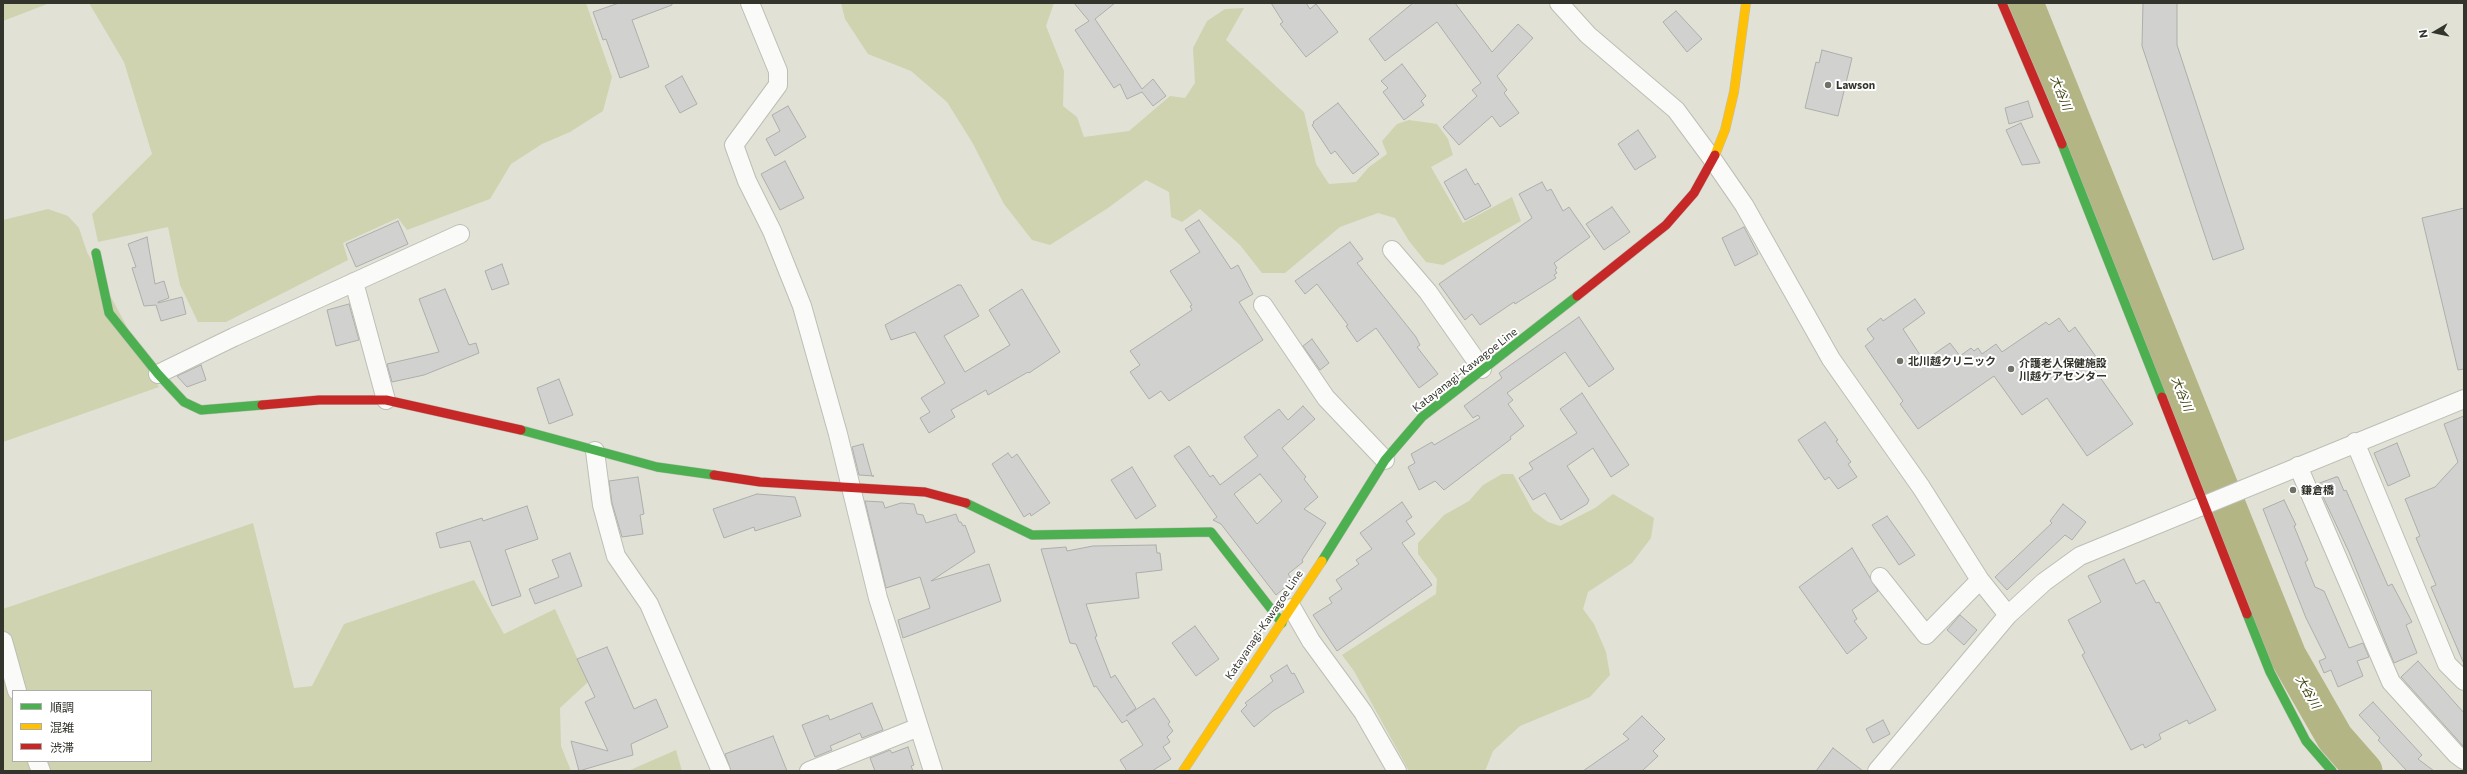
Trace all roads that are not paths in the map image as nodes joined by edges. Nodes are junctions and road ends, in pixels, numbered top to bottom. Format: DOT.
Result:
graph roads {
  1 [pos="750,3"];
  2 [pos="1559,3"];
  3 [pos="1746,3"];
  4 [pos="2002,3"];
  5 [pos="1713,160"];
  6 [pos="460,234"];
  7 [pos="1392,250"];
  8 [pos="96,253"];
  9 [pos="354,282"];
  10 [pos="1263,305"];
  11 [pos="1482,369"];
  12 [pos="158,374"];
  13 [pos="2464,399"];
  14 [pos="386,400"];
  15 [pos="2355,442"];
  16 [pos="595,451"];
  17 [pos="1384,460"];
  18 [pos="2298,466"];
  19 [pos="850,487"];
  20 [pos="2203,506"];
  21 [pos="1880,577"];
  22 [pos="1980,580"];
  23 [pos="1292,608"];
  24 [pos="2008,615"];
  25 [pos="1282,623"];
  26 [pos="3,641"];
  27 [pos="2464,681"];
  28 [pos="17,690"];
  29 [pos="918,727"];
  30 [pos="2464,760"];
  31 [pos="721,771"];
  32 [pos="810,771"];
  33 [pos="933,771"];
  34 [pos="1183,771"];
  35 [pos="1397,771"];
  36 [pos="1877,771"];
  37 [pos="2332,771"];
  1 -- 19 [label="street"];
  2 -- 5 [label="street"];
  3 -- 5 [label="street, Katayanagi-Kawagoe Line"];
  4 -- 20 [label="street"];
  5 -- 11 [label="street, Katayanagi-Kawagoe Line"];
  5 -- 22 [label="street"];
  6 -- 9 [label="street"];
  7 -- 11 [label="street"];
  8 -- 12 [label="street"];
  9 -- 12 [label="street"];
  9 -- 14 [label="street"];
  10 -- 17 [label="street"];
  11 -- 17 [label="street, Katayanagi-Kawagoe Line"];
  12 -- 14 [label="street"];
  13 -- 15 [label="street"];
  14 -- 16 [label="street"];
  15 -- 18 [label="street"];
  15 -- 27 [label="street"];
  16 -- 19 [label="street"];
  16 -- 31 [label="street"];
  17 -- 23 [label="street, Katayanagi-Kawagoe Line"];
  18 -- 20 [label="street"];
  18 -- 30 [label="street"];
  19 -- 25 [label="street"];
  19 -- 29 [label="street"];
  20 -- 24 [label="street"];
  20 -- 37 [label="street"];
  21 -- 22 [label="street"];
  22 -- 24 [label="street"];
  23 -- 25 [label="street, Katayanagi-Kawagoe Line"];
  23 -- 35 [label="street"];
  24 -- 36 [label="street"];
  25 -- 34 [label="street, Katayanagi-Kawagoe Line"];
  26 -- 28 [label="street"];
  29 -- 32 [label="street"];
  29 -- 33 [label="street"];
}
